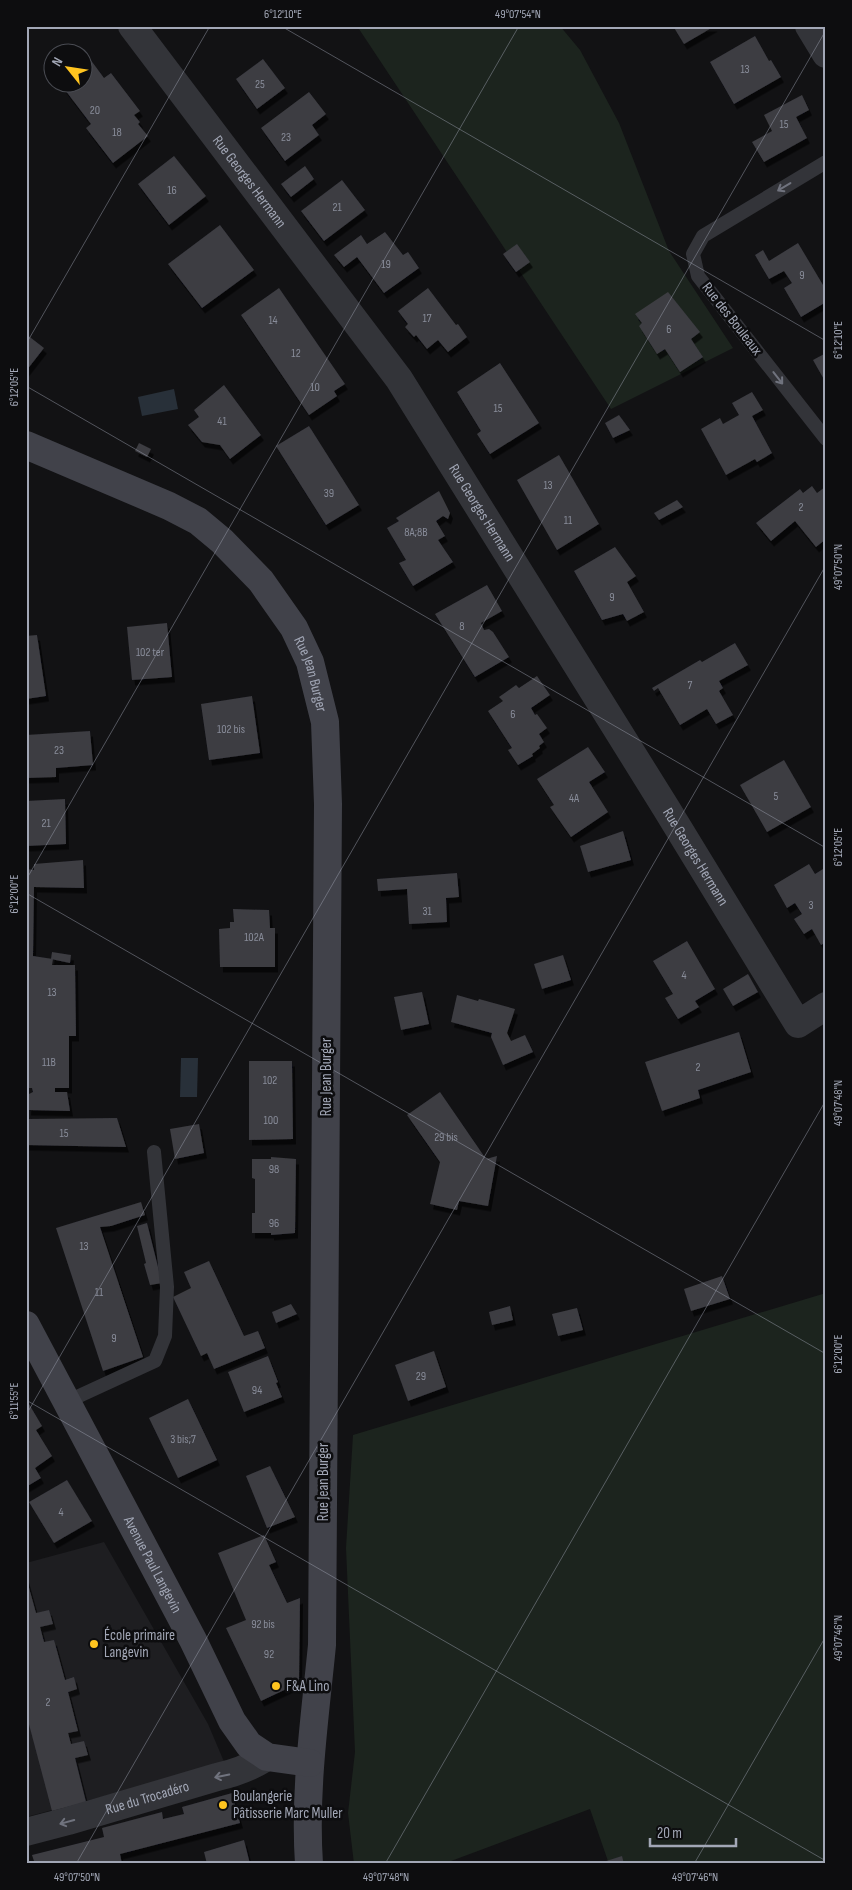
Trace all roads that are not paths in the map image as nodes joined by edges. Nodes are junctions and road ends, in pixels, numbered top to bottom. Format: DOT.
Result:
graph roads {
  1 [pos="132,26"];
  2 [pos="809,26"];
  3 [pos="826,54"];
  4 [pos="826,162"];
  5 [pos="826,439"];
  6 [pos="26,445"];
  7 [pos="826,1006"];
  8 [pos="154,1152"];
  9 [pos="26,1325"];
  10 [pos="66,1402"];
  11 [pos="267,1757"];
  12 [pos="310,1763"];
  13 [pos="26,1832"];
  14 [pos="309,1864"];
  1 -- 7 [label="street, Rue Georges Hermann"];
  2 -- 3 [label="street"];
  4 -- 5 [label="lane, Rue des Bouleaux, one-way"];
  6 -- 12 [label="main road, Rue Jean Burger"];
  8 -- 10 [label="lane"];
  9 -- 10 [label="main road, Avenue Paul Langevin"];
  10 -- 11 [label="main road, Avenue Paul Langevin"];
  11 -- 12 [label="main road, Avenue Paul Langevin"];
  11 -- 13 [label="street, Rue du Trocadéro, one-way"];
  12 -- 14 [label="main road, Rue Jean Burger"];
}
